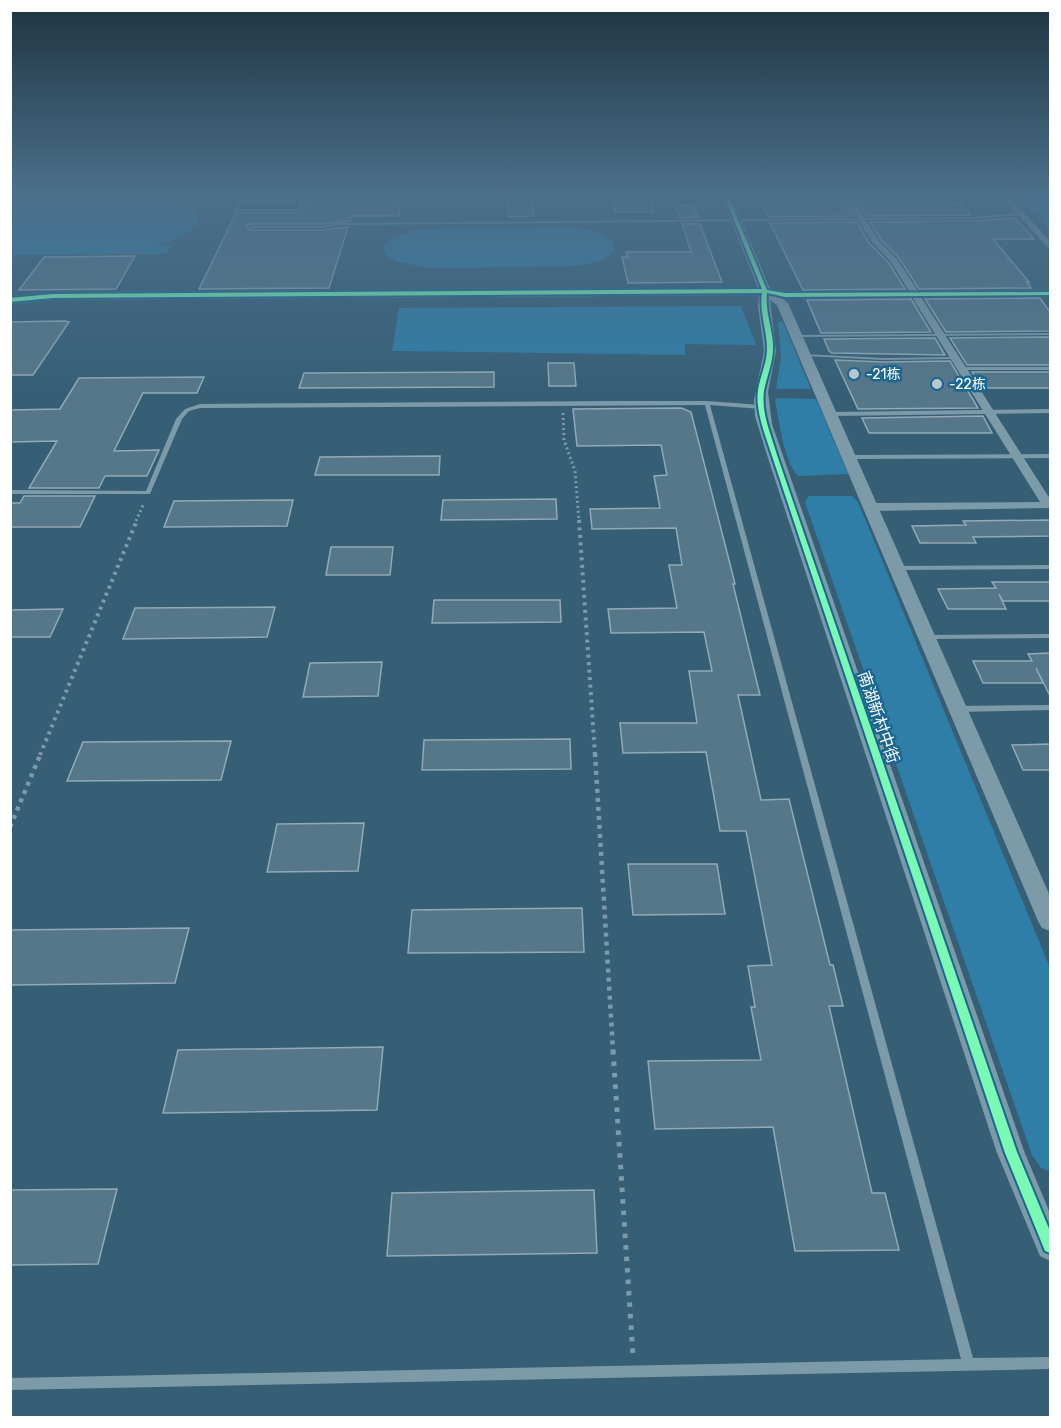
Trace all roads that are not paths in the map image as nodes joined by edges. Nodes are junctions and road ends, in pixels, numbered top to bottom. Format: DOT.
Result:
graph roads {
  1 [pos="752,260"];
  2 [pos="893,260"];
  3 [pos="765,291"];
  4 [pos="1050,294"];
  5 [pos="914,295"];
  6 [pos="10,300"];
  7 [pos="1050,334"];
  8 [pos="939,335"];
  9 [pos="797,336"];
  10 [pos="805,355"];
  11 [pos="954,358"];
  12 [pos="961,369"];
  13 [pos="1050,369"];
  14 [pos="706,403"];
  15 [pos="761,407"];
  16 [pos="1050,411"];
  17 [pos="988,412"];
  18 [pos="831,414"];
  19 [pos="1016,456"];
  20 [pos="1050,456"];
  21 [pos="850,457"];
  22 [pos="10,492"];
  23 [pos="1049,505"];
  24 [pos="872,507"];
  25 [pos="1050,567"];
  26 [pos="899,568"];
  27 [pos="1050,636"];
  28 [pos="928,637"];
  29 [pos="1050,708"];
  30 [pos="959,709"];
  31 [pos="1050,921"];
  32 [pos="1050,1246"];
  33 [pos="1050,1363"];
  34 [pos="968,1364"];
  35 [pos="10,1384"];
  1 -- 3 [label="street, 南湖新村中街"];
  2 -- 5 [label="street"];
  3 -- 5 [label="street"];
  3 -- 6 [label="street"];
  3 -- 9 [label="street, 南湖新村中街"];
  3 -- 15 [label="street, 南湖新村中街"];
  4 -- 5 [label="street"];
  5 -- 8 [label="street"];
  7 -- 8 [label="lane"];
  8 -- 9 [label="lane"];
  8 -- 11 [label="street"];
  9 -- 10 [label="street, 南湖新村中街"];
  10 -- 11 [label="lane"];
  10 -- 18 [label="street, 南湖新村中街"];
  11 -- 12 [label="street"];
  12 -- 13 [label="lane"];
  12 -- 17 [label="street"];
  14 -- 15 [label="lane"];
  14 -- 22 [label="lane"];
  14 -- 34 [label="lane"];
  15 -- 32 [label="street, 南湖新村中街"];
  16 -- 17 [label="lane"];
  17 -- 18 [label="lane"];
  17 -- 19 [label="street"];
  18 -- 21 [label="street, 南湖新村中街"];
  19 -- 20 [label="lane"];
  19 -- 21 [label="lane"];
  19 -- 23 [label="street"];
  21 -- 24 [label="street, 南湖新村中街"];
  23 -- 24 [label="street"];
  24 -- 26 [label="street, 南湖新村中街"];
  25 -- 26 [label="lane"];
  26 -- 28 [label="street, 南湖新村中街"];
  27 -- 28 [label="lane"];
  28 -- 30 [label="street, 南湖新村中街"];
  29 -- 30 [label="lane"];
  30 -- 31 [label="street, 南湖新村中街"];
  33 -- 34 [label="lane"];
  34 -- 35 [label="lane"];
}
